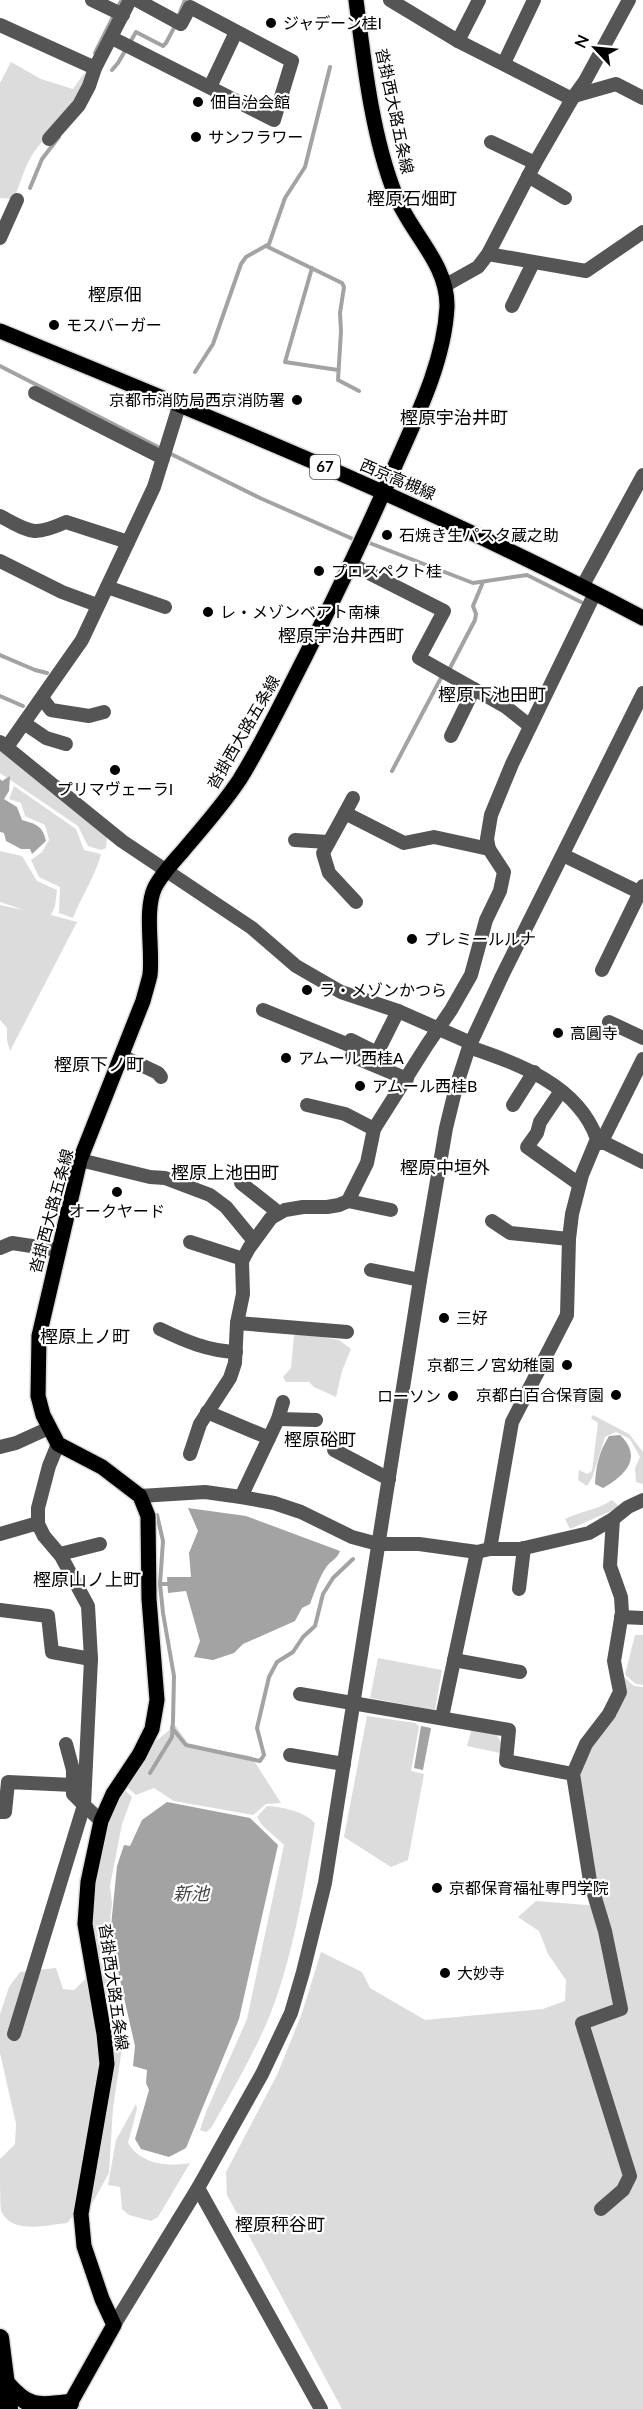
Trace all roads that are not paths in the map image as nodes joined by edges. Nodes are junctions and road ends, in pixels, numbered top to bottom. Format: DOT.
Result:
graph roads {
  1 [pos="92,0"];
  2 [pos="130,0"];
  3 [pos="137,0"];
  4 [pos="356,0"];
  5 [pos="390,0"];
  6 [pos="479,0"];
  7 [pos="534,0"];
  8 [pos="629,0"];
  9 [pos="123,15"];
  10 [pos="0,26"];
  11 [pos="236,32"];
  12 [pos="112,38"];
  13 [pos="458,41"];
  14 [pos="504,63"];
  15 [pos="95,68"];
  16 [pos="210,87"];
  17 [pos="573,98"];
  18 [pos="643,98"];
  19 [pos="50,139"];
  20 [pos="491,142"];
  21 [pos="532,170"];
  22 [pos="565,198"];
  23 [pos="17,200"];
  24 [pos="643,232"];
  25 [pos="0,238"];
  26 [pos="488,254"];
  27 [pos="533,263"];
  28 [pos="446,285"];
  29 [pos="512,306"];
  30 [pos="0,331"];
  31 [pos="35,393"];
  32 [pos="180,403"];
  33 [pos="163,458"];
  34 [pos="643,475"];
  35 [pos="384,492"];
  36 [pos="0,516"];
  37 [pos="128,542"];
  38 [pos="0,561"];
  39 [pos="351,564"];
  40 [pos="107,587"];
  41 [pos="588,590"];
  42 [pos="98,605"];
  43 [pos="165,607"];
  44 [pos="643,618"];
  45 [pos="474,689"];
  46 [pos="643,693"];
  47 [pos="42,698"];
  48 [pos="104,712"];
  49 [pos="24,723"];
  50 [pos="530,726"];
  51 [pos="451,736"];
  52 [pos="3,744"];
  53 [pos="66,744"];
  54 [pos="353,798"];
  55 [pos="345,813"];
  56 [pos="295,840"];
  57 [pos="328,842"];
  58 [pos="489,849"];
  59 [pos="563,855"];
  60 [pos="166,871"];
  61 [pos="642,890"];
  62 [pos="356,902"];
  63 [pos="602,970"];
  64 [pos="263,1010"];
  65 [pos="398,1011"];
  66 [pos="609,1022"];
  67 [pos="440,1028"];
  68 [pos="643,1038"];
  69 [pos="470,1045"];
  70 [pos="122,1056"];
  71 [pos="352,1056"];
  72 [pos="643,1059"];
  73 [pos="534,1072"];
  74 [pos="161,1077"];
  75 [pos="407,1079"];
  76 [pos="561,1091"];
  77 [pos="307,1105"];
  78 [pos="513,1105"];
  79 [pos="374,1129"];
  80 [pos="599,1141"];
  81 [pos="80,1160"];
  82 [pos="643,1162"];
  83 [pos="241,1183"];
  84 [pos="579,1184"];
  85 [pos="348,1200"];
  86 [pos="391,1210"];
  87 [pos="279,1214"];
  88 [pos="499,1221"];
  89 [pos="568,1239"];
  90 [pos="254,1241"];
  91 [pos="190,1242"];
  92 [pos="0,1248"];
  93 [pos="58,1250"];
  94 [pos="243,1258"];
  95 [pos="371,1270"];
  96 [pos="420,1280"];
  97 [pos="237,1323"];
  98 [pos="160,1329"];
  99 [pos="347,1332"];
  100 [pos="236,1352"];
  101 [pos="283,1402"];
  102 [pos="207,1412"];
  103 [pos="278,1419"];
  104 [pos="316,1420"];
  105 [pos="49,1428"];
  106 [pos="269,1438"];
  107 [pos="58,1444"];
  108 [pos="0,1447"];
  109 [pos="334,1450"];
  110 [pos="190,1454"];
  111 [pos="389,1479"];
  112 [pos="140,1496"];
  113 [pos="241,1497"];
  114 [pos="643,1500"];
  115 [pos="614,1519"];
  116 [pos="38,1523"];
  117 [pos="0,1534"];
  118 [pos="100,1544"];
  119 [pos="378,1544"];
  120 [pos="524,1548"];
  121 [pos="484,1550"];
  122 [pos="60,1554"];
  123 [pos="519,1588"];
  124 [pos="0,1610"];
  125 [pos="621,1617"];
  126 [pos="643,1618"];
  127 [pos="91,1659"];
  128 [pos="454,1660"];
  129 [pos="520,1672"];
  130 [pos="300,1694"];
  131 [pos="354,1702"];
  132 [pos="442,1717"];
  133 [pos="66,1744"];
  134 [pos="290,1755"];
  135 [pos="344,1764"];
  136 [pos="573,1774"];
  137 [pos="73,1785"];
  138 [pos="84,1805"];
  139 [pos="0,1812"];
  140 [pos="102,1821"];
  141 [pos="14,2034"];
  142 [pos="198,2188"];
  143 [pos="601,2209"];
  144 [pos="114,2325"];
  145 [pos="0,2338"];
  146 [pos="6,2384"];
  147 [pos="68,2406"];
  148 [pos="9,2409"];
  149 [pos="321,2409"];
  1 -- 9 [label="street"];
  2 -- 9 [label="street"];
  3 -- 11 [label="street"];
  4 -- 28 [label="main road, 沓掛西大路五条線"];
  5 -- 13 [label="street"];
  6 -- 13 [label="street"];
  7 -- 14 [label="street"];
  8 -- 17 [label="street"];
  9 -- 12 [label="street"];
  10 -- 15 [label="street"];
  11 -- 16 [label="street"];
  11 -- 16 [label="street"];
  12 -- 15 [label="street"];
  12 -- 16 [label="street"];
  13 -- 14 [label="street"];
  14 -- 17 [label="street"];
  15 -- 19 [label="street"];
  17 -- 18 [label="street"];
  17 -- 21 [label="street"];
  20 -- 21 [label="street"];
  21 -- 22 [label="street"];
  21 -- 26 [label="street"];
  23 -- 25 [label="street"];
  24 -- 27 [label="street"];
  26 -- 27 [label="street"];
  26 -- 28 [label="street"];
  27 -- 29 [label="street"];
  28 -- 35 [label="main road, 沓掛西大路五条線"];
  30 -- 32 [label="main road, 西京高槻線 / 67"];
  31 -- 33 [label="street"];
  32 -- 33 [label="street"];
  32 -- 35 [label="main road, 西京高槻線 / 67"];
  33 -- 37 [label="street"];
  34 -- 41 [label="street"];
  35 -- 39 [label="main road, 沓掛西大路五条線"];
  35 -- 41 [label="main road, 西京高槻線 / 67"];
  36 -- 37 [label="street"];
  37 -- 40 [label="street"];
  38 -- 42 [label="street"];
  39 -- 45 [label="street"];
  39 -- 60 [label="main road, 沓掛西大路五条線"];
  40 -- 42 [label="street"];
  40 -- 43 [label="street"];
  41 -- 44 [label="main road, 西京高槻線 / 67"];
  41 -- 50 [label="street"];
  42 -- 47 [label="street"];
  45 -- 50 [label="street"];
  45 -- 51 [label="street"];
  46 -- 59 [label="street"];
  47 -- 48 [label="street"];
  47 -- 49 [label="street"];
  49 -- 52 [label="street"];
  49 -- 53 [label="street"];
  50 -- 58 [label="street"];
  52 -- 60 [label="street"];
  54 -- 55 [label="street"];
  55 -- 57 [label="street"];
  55 -- 58 [label="street"];
  56 -- 57 [label="street"];
  57 -- 62 [label="street"];
  58 -- 67 [label="street"];
  59 -- 61 [label="street"];
  59 -- 69 [label="street"];
  60 -- 65 [label="street"];
  60 -- 70 [label="main road, 沓掛西大路五条線"];
  61 -- 63 [label="street"];
  64 -- 65 [label="street"];
  65 -- 67 [label="street"];
  66 -- 68 [label="street"];
  67 -- 69 [label="street"];
  67 -- 75 [label="street"];
  69 -- 73 [label="street"];
  69 -- 96 [label="street"];
  70 -- 74 [label="street"];
  70 -- 81 [label="main road, 沓掛西大路五条線"];
  71 -- 75 [label="street"];
  72 -- 80 [label="street"];
  73 -- 76 [label="street"];
  73 -- 78 [label="street"];
  75 -- 79 [label="street"];
  76 -- 80 [label="street"];
  76 -- 84 [label="street"];
  77 -- 79 [label="street"];
  79 -- 85 [label="street"];
  80 -- 82 [label="street"];
  80 -- 84 [label="street"];
  81 -- 90 [label="street"];
  81 -- 93 [label="main road, 沓掛西大路五条線"];
  83 -- 87 [label="street"];
  84 -- 89 [label="street"];
  85 -- 86 [label="street"];
  85 -- 87 [label="street"];
  87 -- 90 [label="street"];
  88 -- 89 [label="street"];
  89 -- 121 [label="street"];
  90 -- 94 [label="street"];
  91 -- 94 [label="street"];
  92 -- 93 [label="street"];
  93 -- 105 [label="main road, 沓掛西大路五条線"];
  94 -- 97 [label="street"];
  95 -- 96 [label="street"];
  96 -- 111 [label="street"];
  97 -- 99 [label="street"];
  97 -- 100 [label="street"];
  98 -- 100 [label="street"];
  100 -- 102 [label="street"];
  101 -- 103 [label="street"];
  102 -- 106 [label="street"];
  102 -- 110 [label="street"];
  103 -- 104 [label="street"];
  103 -- 106 [label="street"];
  105 -- 107 [label="main road, 沓掛西大路五条線"];
  105 -- 108 [label="street"];
  106 -- 113 [label="street"];
  107 -- 112 [label="main road"];
  107 -- 116 [label="street"];
  109 -- 111 [label="street"];
  111 -- 119 [label="street"];
  112 -- 113 [label="street"];
  112 -- 140 [label="main road, 沓掛西大路五条線"];
  113 -- 119 [label="street"];
  114 -- 115 [label="street"];
  115 -- 120 [label="street"];
  115 -- 125 [label="street"];
  116 -- 117 [label="street"];
  116 -- 122 [label="street"];
  118 -- 122 [label="street"];
  119 -- 121 [label="street"];
  119 -- 131 [label="street"];
  120 -- 121 [label="street"];
  120 -- 123 [label="street"];
  121 -- 128 [label="street"];
  122 -- 127 [label="street"];
  124 -- 127 [label="street"];
  125 -- 126 [label="street"];
  125 -- 136 [label="street"];
  127 -- 138 [label="street"];
  128 -- 129 [label="street"];
  128 -- 132 [label="street"];
  130 -- 131 [label="street"];
  131 -- 132 [label="street"];
  131 -- 135 [label="street"];
  132 -- 136 [label="street"];
  133 -- 137 [label="street"];
  134 -- 135 [label="street"];
  135 -- 142 [label="street"];
  136 -- 143 [label="street"];
  137 -- 138 [label="street"];
  137 -- 139 [label="street"];
  138 -- 140 [label="street"];
  138 -- 141 [label="street"];
  140 -- 144 [label="main road, 沓掛西大路五条線"];
  142 -- 144 [label="street"];
  142 -- 149 [label="street"];
  144 -- 147 [label="main road"];
  145 -- 146 [label="highway"];
  146 -- 147 [label="highway"];
  146 -- 148 [label="highway"];
}
